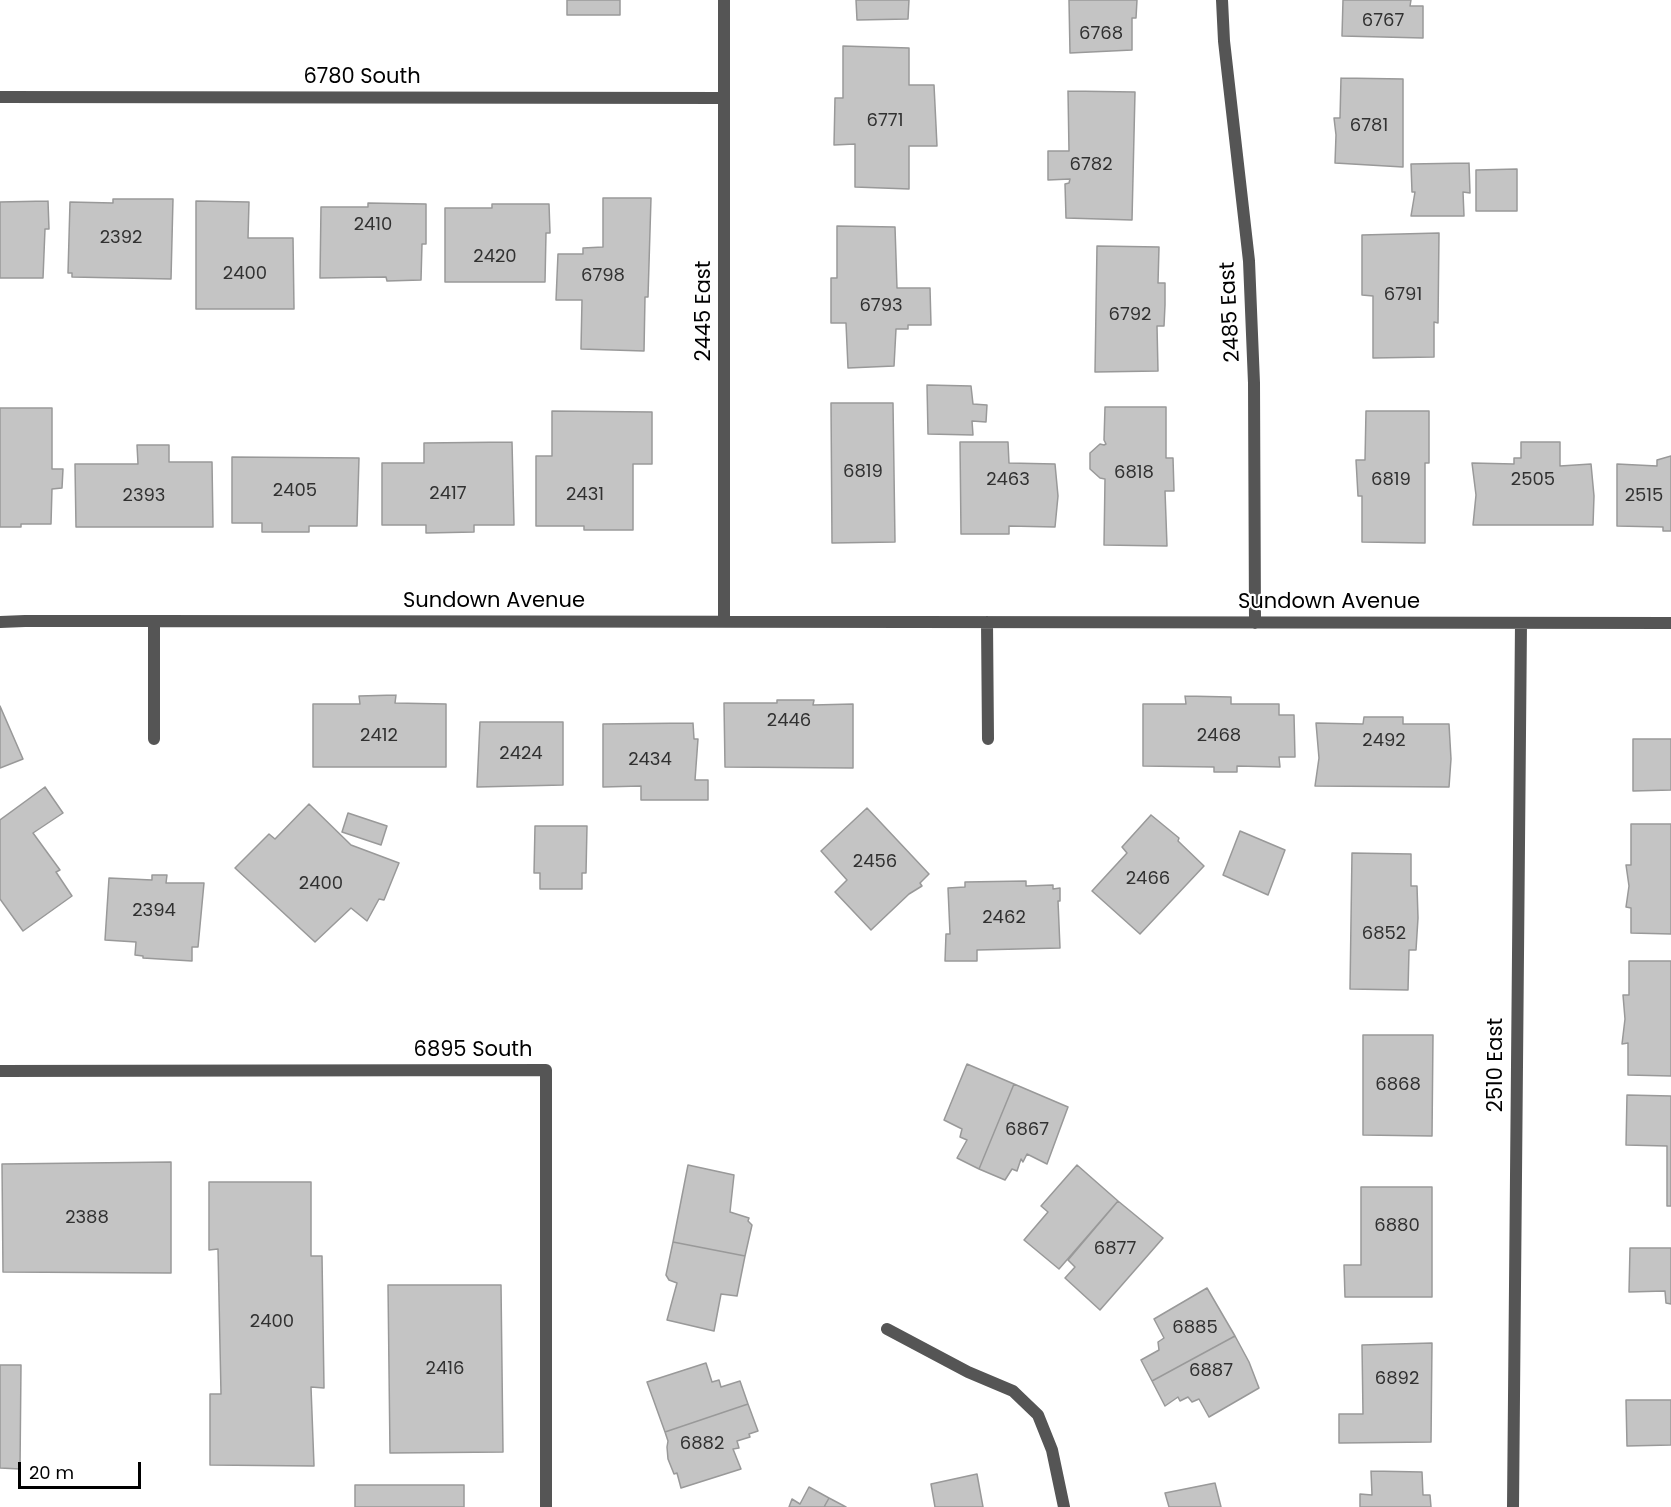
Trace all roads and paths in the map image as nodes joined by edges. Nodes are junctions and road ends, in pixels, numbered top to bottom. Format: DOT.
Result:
graph roads {
  1 [pos="724,0"];
  2 [pos="1222,0"];
  3 [pos="0,97"];
  4 [pos="724,98"];
  5 [pos="154,621"];
  6 [pos="724,621"];
  7 [pos="0,622"];
  8 [pos="987,622"];
  9 [pos="1255,623"];
  10 [pos="1521,623"];
  11 [pos="1671,623"];
  12 [pos="154,739"];
  13 [pos="988,739"];
  14 [pos="0,1071"];
  15 [pos="887,1329"];
  16 [pos="546,1507"];
  17 [pos="1064,1507"];
  18 [pos="1513,1507"];
  1 -- 4 [label="street, 2445 East"];
  2 -- 9 [label="street, 2485 East"];
  3 -- 4 [label="street, 6780 South"];
  4 -- 6 [label="street, 2445 East"];
  5 -- 6 [label="street, Sundown Avenue"];
  5 -- 7 [label="street, Sundown Avenue"];
  5 -- 12 [label="street"];
  6 -- 8 [label="street, Sundown Avenue"];
  8 -- 9 [label="street, Sundown Avenue"];
  8 -- 13 [label="street"];
  9 -- 10 [label="street, Sundown Avenue"];
  10 -- 11 [label="street, Sundown Avenue"];
  10 -- 18 [label="street, 2510 East"];
  14 -- 16 [label="street, 6895 South"];
  15 -- 17 [label="street"];
}
